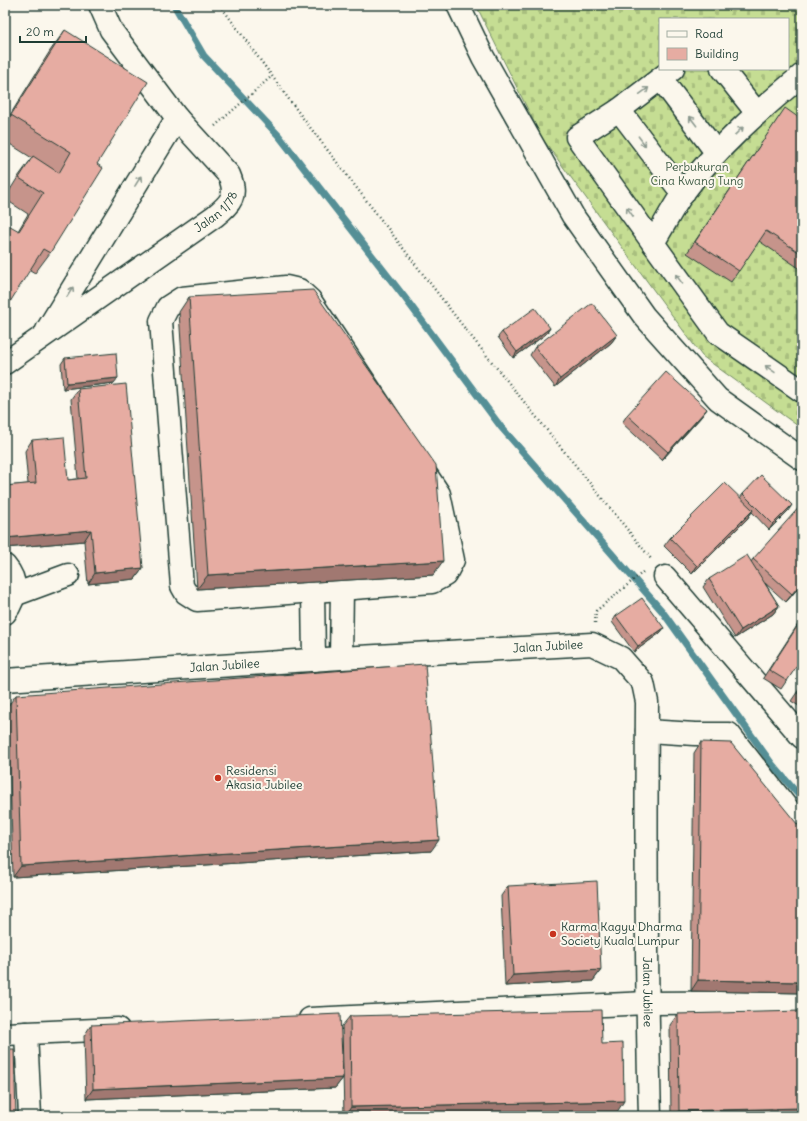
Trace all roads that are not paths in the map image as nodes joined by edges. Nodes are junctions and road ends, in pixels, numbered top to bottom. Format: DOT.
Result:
graph roads {
  1 [pos="100,5"];
  2 [pos="458,5"];
  3 [pos="723,70"];
  4 [pos="667,74"];
  5 [pos="802,75"];
  6 [pos="618,110"];
  7 [pos="757,113"];
  8 [pos="177,118"];
  9 [pos="716,152"];
  10 [pos="683,194"];
  11 [pos="653,243"];
  12 [pos="42,337"];
  13 [pos="5,363"];
  14 [pos="802,391"];
  15 [pos="802,459"];
  16 [pos="5,566"];
  17 [pos="68,575"];
  18 [pos="665,577"];
  19 [pos="342,588"];
  20 [pos="313,591"];
  21 [pos="10,604"];
  22 [pos="341,658"];
  23 [pos="314,660"];
  24 [pos="5,680"];
  25 [pos="647,731"];
  26 [pos="802,737"];
  27 [pos="802,827"];
  28 [pos="802,1002"];
  29 [pos="647,1003"];
  30 [pos="289,1020"];
  31 [pos="138,1028"];
  32 [pos="26,1033"];
  33 [pos="5,1034"];
  34 [pos="30,1116"];
  35 [pos="650,1116"];
  1 -- 8 [label="street, Jalan 1/78"];
  2 -- 15 [label="street"];
  3 -- 7 [label="street"];
  6 -- 4 [label="street, one-way"];
  9 -- 4 [label="street, one-way"];
  5 -- 7 [label="street"];
  6 -- 10 [label="street, one-way"];
  11 -- 6 [label="street, one-way"];
  9 -- 7 [label="street, one-way"];
  12 -- 8 [label="street, one-way"];
  8 -- 12 [label="street, Jalan 1/78"];
  9 -- 10 [label="street"];
  10 -- 11 [label="street"];
  14 -- 11 [label="street, one-way"];
  12 -- 13 [label="street, Jalan 1/78"];
  16 -- 21 [label="street"];
  17 -- 21 [label="street"];
  18 -- 26 [label="street"];
  19 -- 20 [label="street"];
  19 -- 20 [label="street"];
  19 -- 22 [label="street"];
  20 -- 23 [label="street"];
  22 -- 23 [label="street, Jalan Jubilee"];
  22 -- 25 [label="street, Jalan Jubilee"];
  23 -- 24 [label="street, Jalan Jubilee"];
  25 -- 27 [label="street"];
  25 -- 29 [label="street, Jalan Jubilee"];
  28 -- 29 [label="street"];
  29 -- 30 [label="street"];
  29 -- 35 [label="street, Jalan Jubilee"];
  31 -- 32 [label="street"];
  32 -- 33 [label="street"];
  32 -- 34 [label="street"];
}
